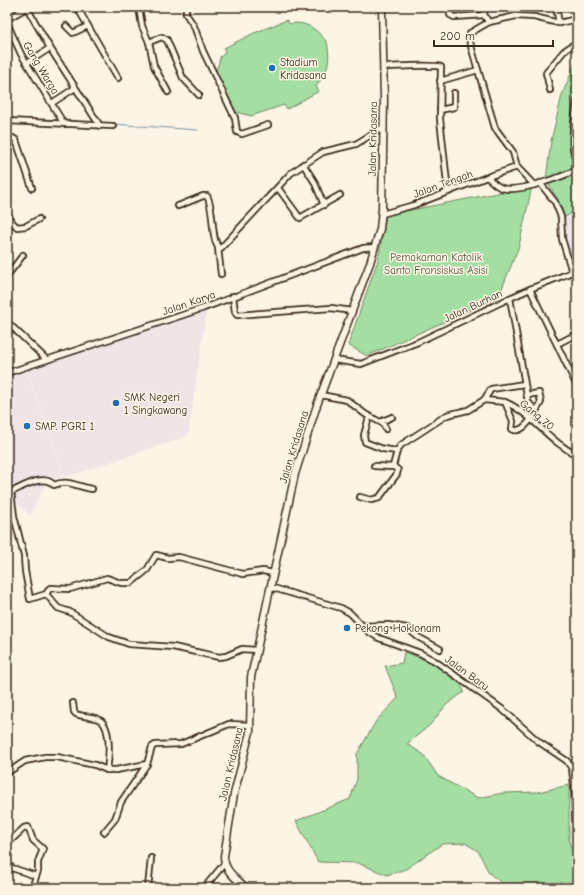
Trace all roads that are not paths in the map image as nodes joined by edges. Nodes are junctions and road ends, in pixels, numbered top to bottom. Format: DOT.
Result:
graph roads {
  1 [pos="27,7"];
  2 [pos="77,7"];
  3 [pos="139,7"];
  4 [pos="186,7"];
  5 [pos="382,7"];
  6 [pos="451,7"];
  7 [pos="483,7"];
  8 [pos="556,7"];
  9 [pos="484,16"];
  10 [pos="7,19"];
  11 [pos="577,19"];
  12 [pos="489,22"];
  13 [pos="7,23"];
  14 [pos="559,23"];
  15 [pos="66,26"];
  16 [pos="88,26"];
  17 [pos="149,42"];
  18 [pos="577,42"];
  19 [pos="50,48"];
  20 [pos="27,63"];
  21 [pos="384,68"];
  22 [pos="478,70"];
  23 [pos="118,78"];
  24 [pos="440,81"];
  25 [pos="75,88"];
  26 [pos="550,90"];
  27 [pos="168,92"];
  28 [pos="454,93"];
  29 [pos="199,95"];
  30 [pos="577,102"];
  31 [pos="52,103"];
  32 [pos="440,110"];
  33 [pos="7,115"];
  34 [pos="7,120"];
  35 [pos="63,122"];
  36 [pos="99,124"];
  37 [pos="268,125"];
  38 [pos="113,126"];
  39 [pos="384,127"];
  40 [pos="7,140"];
  41 [pos="577,161"];
  42 [pos="303,164"];
  43 [pos="516,167"];
  44 [pos="577,170"];
  45 [pos="487,177"];
  46 [pos="534,184"];
  47 [pos="540,184"];
  48 [pos="32,188"];
  49 [pos="278,188"];
  50 [pos="448,192"];
  51 [pos="340,195"];
  52 [pos="324,205"];
  53 [pos="178,206"];
  54 [pos="7,213"];
  55 [pos="382,214"];
  56 [pos="39,219"];
  57 [pos="9,223"];
  58 [pos="375,246"];
  59 [pos="218,248"];
  60 [pos="23,255"];
  61 [pos="574,271"];
  62 [pos="221,274"];
  63 [pos="7,276"];
  64 [pos="530,290"];
  65 [pos="233,296"];
  66 [pos="510,298"];
  67 [pos="352,311"];
  68 [pos="7,322"];
  69 [pos="576,335"];
  70 [pos="557,344"];
  71 [pos="47,360"];
  72 [pos="334,360"];
  73 [pos="7,373"];
  74 [pos="524,384"];
  75 [pos="577,386"];
  76 [pos="321,395"];
  77 [pos="527,395"];
  78 [pos="484,400"];
  79 [pos="505,402"];
  80 [pos="536,411"];
  81 [pos="369,417"];
  82 [pos="392,417"];
  83 [pos="531,419"];
  84 [pos="382,422"];
  85 [pos="386,429"];
  86 [pos="396,451"];
  87 [pos="577,455"];
  88 [pos="374,466"];
  89 [pos="394,467"];
  90 [pos="92,489"];
  91 [pos="9,490"];
  92 [pos="360,497"];
  93 [pos="273,573"];
  94 [pos="270,588"];
  95 [pos="46,594"];
  96 [pos="363,626"];
  97 [pos="440,649"];
  98 [pos="256,650"];
  99 [pos="73,703"];
  100 [pos="250,725"];
  101 [pos="147,764"];
  102 [pos="107,770"];
  103 [pos="7,773"];
  104 [pos="576,795"];
  105 [pos="104,832"];
  106 [pos="577,842"];
  107 [pos="7,844"];
  108 [pos="151,858"];
  109 [pos="7,864"];
  110 [pos="224,864"];
  111 [pos="36,876"];
  112 [pos="32,888"];
  113 [pos="148,888"];
  114 [pos="204,888"];
  115 [pos="246,888"];
  1 -- 10 [label="street"];
  1 -- 19 [label="street"];
  2 -- 16 [label="street"];
  3 -- 17 [label="street"];
  4 -- 37 [label="street"];
  5 -- 21 [label="street, Jalan Kridasana"];
  6 -- 9 [label="street"];
  7 -- 9 [label="street"];
  8 -- 14 [label="street"];
  9 -- 12 [label="street"];
  11 -- 14 [label="street"];
  12 -- 14 [label="street"];
  12 -- 22 [label="street"];
  13 -- 20 [label="street, Gang Warga"];
  15 -- 16 [label="street"];
  16 -- 23 [label="street"];
  17 -- 27 [label="street"];
  17 -- 29 [label="street"];
  18 -- 26 [label="street"];
  19 -- 20 [label="street"];
  19 -- 25 [label="street"];
  20 -- 31 [label="street, Gang Warga"];
  21 -- 24 [label="street"];
  21 -- 39 [label="street, Jalan Kridasana"];
  22 -- 24 [label="street"];
  22 -- 43 [label="street"];
  24 -- 32 [label="street"];
  25 -- 31 [label="street"];
  25 -- 36 [label="street"];
  28 -- 32 [label="street"];
  30 -- 41 [label="street"];
  31 -- 35 [label="street, Gang Warga"];
  32 -- 50 [label="street"];
  33 -- 34 [label="street"];
  34 -- 35 [label="street"];
  35 -- 36 [label="street"];
  36 -- 38 [label="street"];
  39 -- 42 [label="street"];
  39 -- 55 [label="street, Jalan Kridasana"];
  40 -- 48 [label="street"];
  42 -- 49 [label="street"];
  42 -- 52 [label="street"];
  43 -- 45 [label="street"];
  43 -- 46 [label="street"];
  44 -- 47 [label="street, Jalan Tengah"];
  45 -- 46 [label="street, Jalan Tengah"];
  45 -- 50 [label="street, Jalan Tengah"];
  46 -- 47 [label="street, Jalan Tengah"];
  47 -- 61 [label="street"];
  49 -- 52 [label="street"];
  49 -- 59 [label="street"];
  50 -- 55 [label="street, Jalan Tengah"];
  51 -- 52 [label="street"];
  53 -- 59 [label="street"];
  54 -- 57 [label="street"];
  55 -- 58 [label="street, Jalan Kridasana"];
  56 -- 57 [label="street"];
  58 -- 65 [label="street, Jalan Karya"];
  58 -- 67 [label="street, Jalan Kridasana"];
  59 -- 62 [label="street"];
  60 -- 63 [label="street"];
  61 -- 64 [label="street"];
  64 -- 66 [label="street"];
  64 -- 70 [label="street"];
  65 -- 67 [label="street"];
  65 -- 71 [label="street, Jalan Karya"];
  66 -- 72 [label="street, Jalan Burhan"];
  66 -- 74 [label="street, Jalan Burhan"];
  67 -- 72 [label="street, Jalan Kridasana"];
  68 -- 71 [label="street"];
  69 -- 70 [label="street"];
  70 -- 75 [label="street"];
  71 -- 73 [label="street, Jalan Karya"];
  72 -- 76 [label="street, Jalan Kridasana"];
  74 -- 77 [label="street, Jalan Burhan"];
  74 -- 78 [label="street"];
  76 -- 81 [label="street"];
  76 -- 93 [label="street, Jalan Kridasana"];
  77 -- 80 [label="street, Jalan Burhan"];
  77 -- 80 [label="street"];
  78 -- 79 [label="street"];
  78 -- 86 [label="street"];
  79 -- 83 [label="street, Gang 70"];
  79 -- 83 [label="street"];
  80 -- 83 [label="street"];
  81 -- 84 [label="street"];
  81 -- 86 [label="street"];
  82 -- 84 [label="street"];
  83 -- 87 [label="street, Gang 70"];
  84 -- 85 [label="street"];
  86 -- 89 [label="street"];
  88 -- 89 [label="street"];
  89 -- 92 [label="street"];
  90 -- 91 [label="street"];
  91 -- 95 [label="street"];
  93 -- 94 [label="street, Jalan Kridasana"];
  93 -- 95 [label="street"];
  94 -- 96 [label="street, Jalan Baru"];
  94 -- 98 [label="street, Jalan Kridasana"];
  95 -- 98 [label="street"];
  96 -- 97 [label="street"];
  96 -- 104 [label="street, Jalan Baru"];
  98 -- 100 [label="street, Jalan Kridasana"];
  99 -- 102 [label="street"];
  100 -- 101 [label="street"];
  100 -- 110 [label="street, Jalan Kridasana"];
  101 -- 102 [label="street"];
  101 -- 105 [label="street"];
  102 -- 103 [label="street"];
  104 -- 106 [label="street, Jalan Baru"];
  107 -- 111 [label="street"];
  108 -- 113 [label="street"];
  109 -- 111 [label="street"];
  110 -- 114 [label="street"];
  110 -- 115 [label="street"];
  111 -- 112 [label="street"];
}
